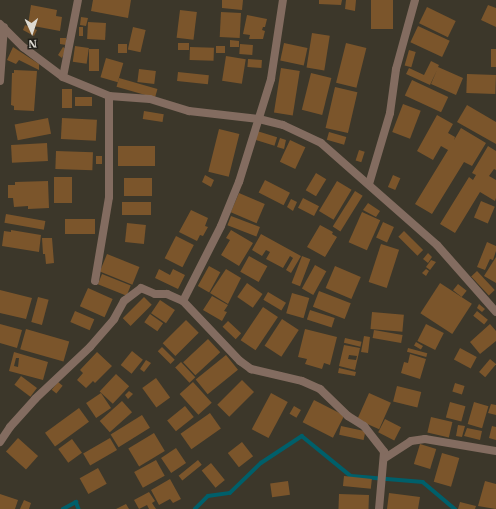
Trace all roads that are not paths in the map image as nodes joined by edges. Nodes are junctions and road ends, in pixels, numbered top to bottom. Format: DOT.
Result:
graph roads {
  1 [pos="78,0"];
  2 [pos="283,0"];
  3 [pos="415,0"];
  4 [pos="2,25"];
  5 [pos="63,77"];
  6 [pos="0,81"];
  7 [pos="109,96"];
  8 [pos="259,119"];
  9 [pos="369,184"];
  10 [pos="95,281"];
  11 [pos="183,301"];
  12 [pos="496,312"];
  13 [pos="0,442"];
  14 [pos="496,452"];
  15 [pos="385,458"];
  16 [pos="379,509"];
  1 -- 5 [label="street"];
  2 -- 8 [label="street"];
  3 -- 9 [label="street"];
  4 -- 5 [label="street"];
  4 -- 6 [label="street"];
  5 -- 7 [label="street"];
  7 -- 8 [label="street"];
  7 -- 10 [label="street"];
  8 -- 9 [label="street"];
  8 -- 11 [label="street"];
  9 -- 12 [label="street"];
  11 -- 13 [label="street"];
  11 -- 15 [label="street"];
  14 -- 15 [label="street"];
  15 -- 16 [label="street"];
}
